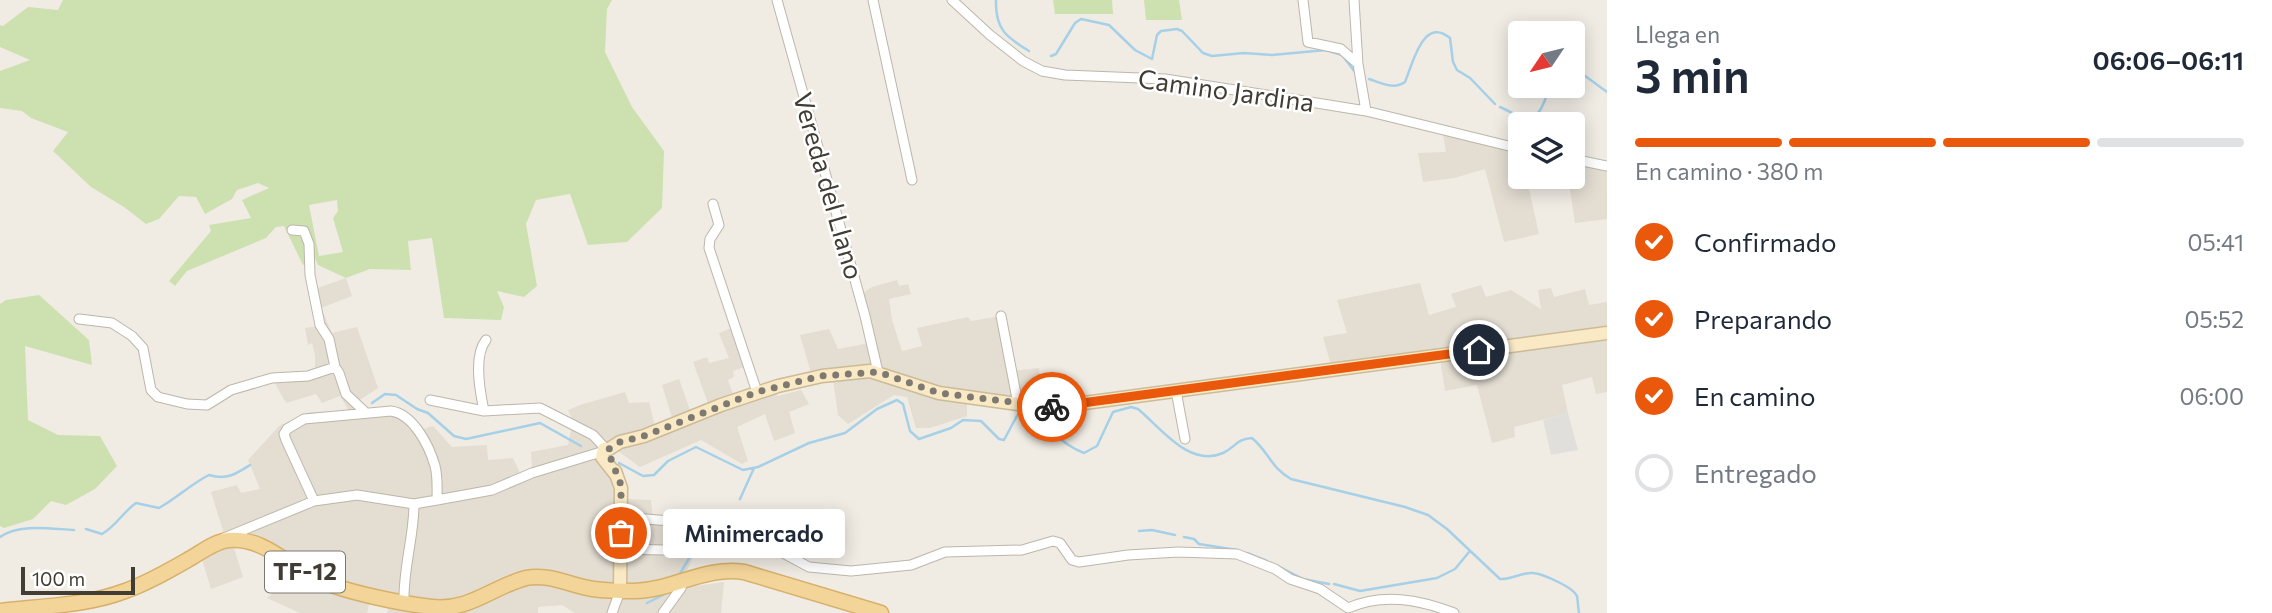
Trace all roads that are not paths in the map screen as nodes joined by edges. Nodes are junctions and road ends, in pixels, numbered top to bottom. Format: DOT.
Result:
graph roads {
  1 [pos="777,0"];
  2 [pos="873,0"];
  3 [pos="951,0"];
  4 [pos="1303,0"];
  5 [pos="1354,0"];
  6 [pos="1358,64"];
  7 [pos="1366,111"];
  8 [pos="1508,146"];
  9 [pos="1585,161"];
  10 [pos="1607,166"];
  11 [pos="912,180"];
  12 [pos="713,204"];
  13 [pos="292,229"];
  14 [pos="1001,316"];
  15 [pos="79,319"];
  16 [pos="1607,333"];
  17 [pos="486,340"];
  18 [pos="335,367"];
  19 [pos="878,372"];
  20 [pos="1177,391"];
  21 [pos="757,392"];
  22 [pos="430,400"];
  23 [pos="1018,404"];
  24 [pos="364,411"];
  25 [pos="484,411"];
  26 [pos="1185,439"];
  27 [pos="606,454"];
  28 [pos="437,500"];
  29 [pos="314,501"];
  30 [pos="414,504"];
  31 [pos="621,517"];
  32 [pos="219,543"];
  33 [pos="621,549"];
  34 [pos="666,550"];
  35 [pos="682,581"];
  36 [pos="620,591"];
  37 [pos="404,602"];
  38 [pos="1346,610"];
  39 [pos="0,611"];
  40 [pos="612,613"];
  41 [pos="663,613"];
  42 [pos="881,613"];
  43 [pos="1454,613"];
  1 -- 19 [label="street, Vereda del Llano"];
  2 -- 11 [label="street"];
  3 -- 7 [label="street, Camino Jardina"];
  4 -- 6 [label="street"];
  5 -- 6 [label="street"];
  6 -- 7 [label="street"];
  7 -- 8 [label="street, Camino Jardina"];
  9 -- 10 [label="street"];
  12 -- 21 [label="street"];
  13 -- 18 [label="street"];
  14 -- 23 [label="street"];
  15 -- 18 [label="street"];
  16 -- 20 [label="main road"];
  17 -- 25 [label="street"];
  18 -- 24 [label="street"];
  19 -- 21 [label="main road"];
  19 -- 23 [label="main road"];
  20 -- 23 [label="main road"];
  20 -- 26 [label="street"];
  21 -- 27 [label="main road"];
  22 -- 25 [label="street"];
  24 -- 28 [label="street"];
  24 -- 29 [label="street"];
  25 -- 27 [label="street"];
  27 -- 28 [label="street"];
  27 -- 31 [label="main road"];
  28 -- 30 [label="street"];
  29 -- 30 [label="street"];
  29 -- 32 [label="street"];
  30 -- 37 [label="street"];
  31 -- 33 [label="main road"];
  31 -- 38 [label="street"];
  32 -- 37 [label="main road, TF-12"];
  32 -- 39 [label="main road, TF-12"];
  33 -- 34 [label="street"];
  33 -- 36 [label="main road"];
  35 -- 36 [label="main road, TF-12"];
  35 -- 41 [label="street"];
  35 -- 42 [label="main road, TF-12"];
  36 -- 37 [label="main road, TF-12"];
  36 -- 40 [label="street"];
  38 -- 43 [label="street"];
}
